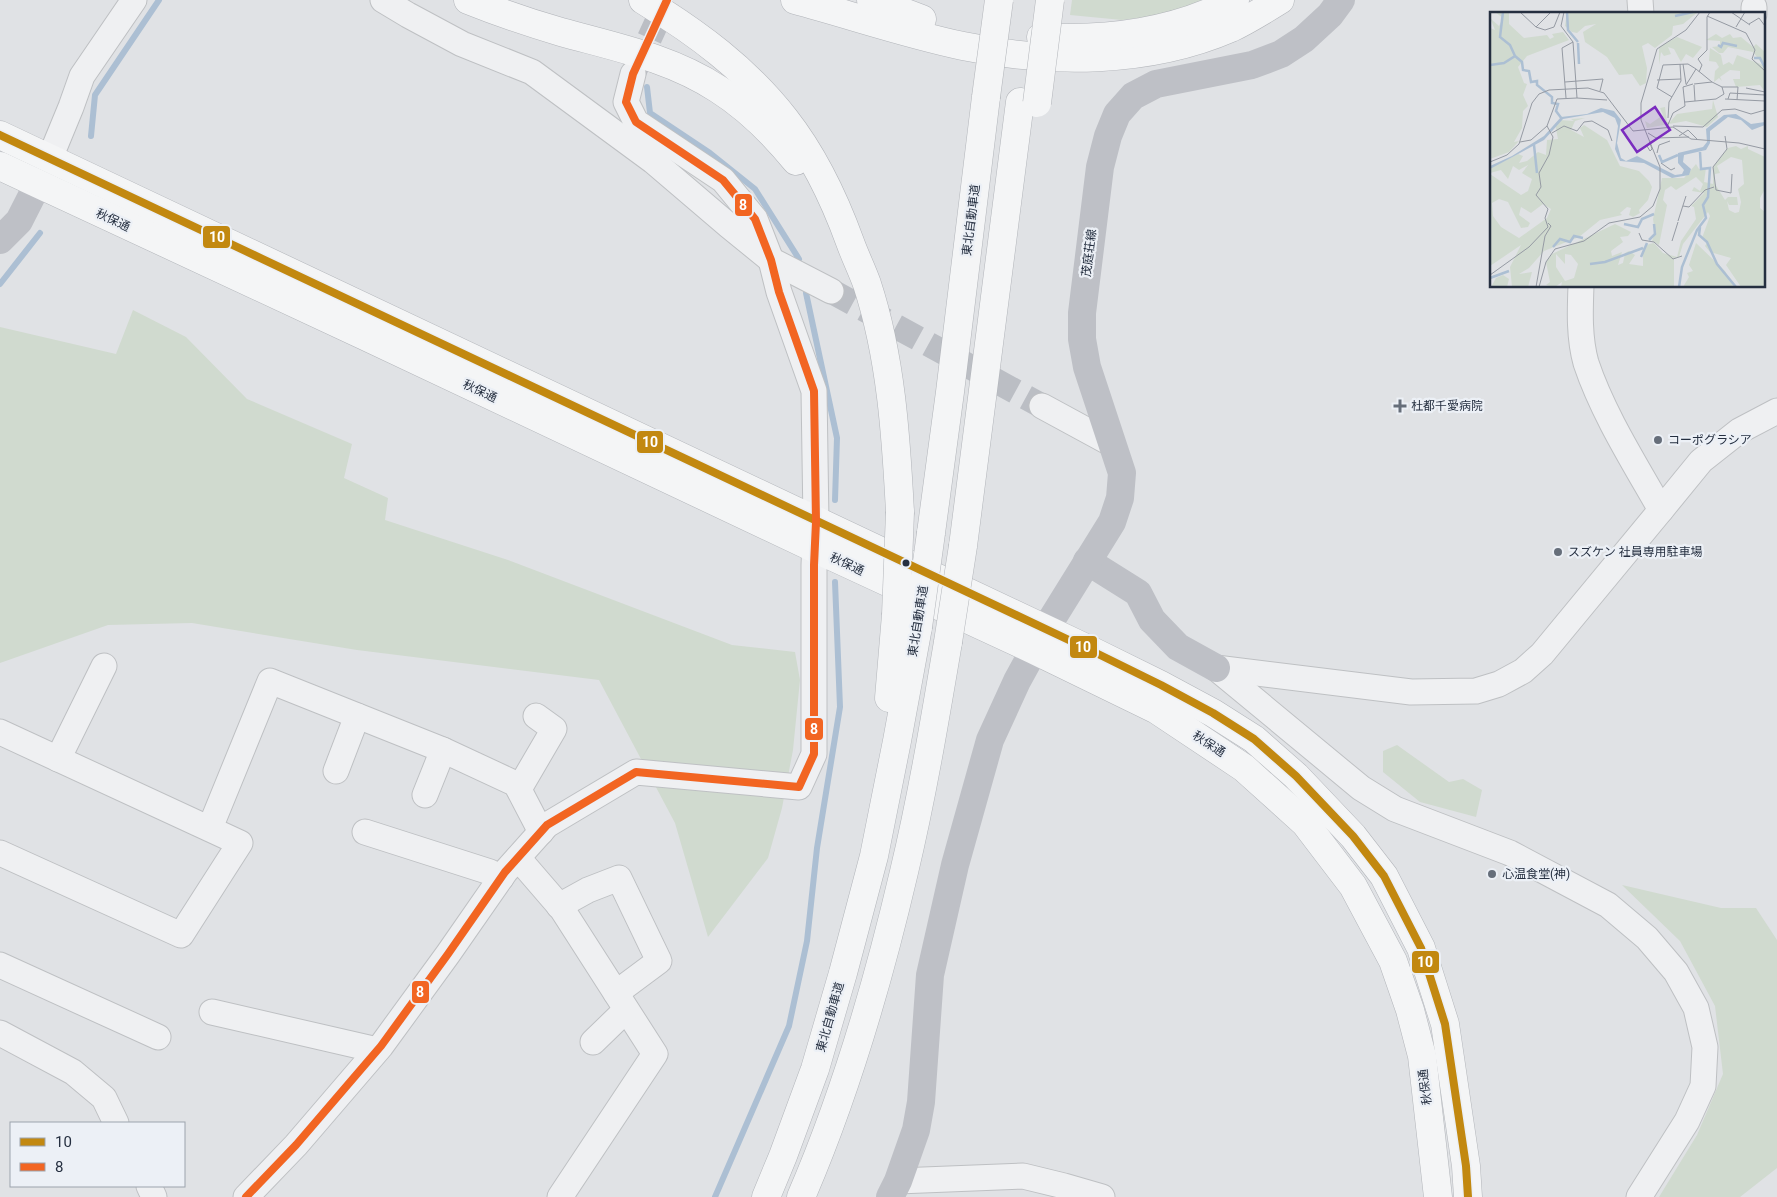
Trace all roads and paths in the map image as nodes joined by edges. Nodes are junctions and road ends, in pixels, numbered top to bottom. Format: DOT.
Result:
graph roads {
  1 [pos="134,0"];
  2 [pos="383,0"];
  3 [pos="468,0"];
  4 [pos="644,0"];
  5 [pos="795,0"];
  6 [pos="808,0"];
  7 [pos="998,0"];
  8 [pos="1034,0"];
  9 [pos="1050,0"];
  10 [pos="1235,0"];
  11 [pos="1280,0"];
  12 [pos="1341,0"];
  13 [pos="866,6"];
  14 [pos="633,74"];
  15 [pos="1028,102"];
  16 [pos="0,134"];
  17 [pos="50,158"];
  18 [pos="0,166"];
  19 [pos="38,184"];
  20 [pos="0,240"];
  21 [pos="852,246"];
  22 [pos="771,260"];
  23 [pos="1581,288"];
  24 [pos="831,290"];
  25 [pos="1042,406"];
  26 [pos="1777,411"];
  27 [pos="1112,444"];
  28 [pos="1661,510"];
  29 [pos="816,522"];
  30 [pos="816,549"];
  31 [pos="1087,561"];
  32 [pos="907,621"];
  33 [pos="1039,640"];
  34 [pos="104,666"];
  35 [pos="1216,668"];
  36 [pos="357,716"];
  37 [pos="536,716"];
  38 [pos="0,732"];
  39 [pos="443,750"];
  40 [pos="58,759"];
  41 [pos="336,771"];
  42 [pos="519,789"];
  43 [pos="425,795"];
  44 [pos="210,828"];
  45 [pos="365,832"];
  46 [pos="541,832"];
  47 [pos="0,853"];
  48 [pos="518,858"];
  49 [pos="501,878"];
  50 [pos="559,906"];
  51 [pos="2,959"];
  52 [pos="621,1001"];
  53 [pos="212,1012"];
  54 [pos="0,1032"];
  55 [pos="158,1037"];
  56 [pos="593,1042"];
  57 [pos="377,1050"];
  58 [pos="116,1122"];
  59 [pos="894,1189"];
  60 [pos="246,1197"];
  61 [pos="560,1197"];
  62 [pos="766,1197"];
  63 [pos="802,1197"];
  64 [pos="1102,1197"];
  65 [pos="1438,1197"];
  66 [pos="1468,1197"];
  67 [pos="1639,1197"];
  1 -- 17 [label="street"];
  2 -- 22 [label="street"];
  3 -- 21 [label="highway"];
  4 -- 21 [label="highway"];
  5 -- 13 [label="highway"];
  6 -- 13 [label="highway"];
  7 -- 32 [label="highway, 東北自動車道, bridge"];
  8 -- 15 [label="highway"];
  9 -- 15 [label="highway, bridge"];
  10 -- 13 [label="highway"];
  11 -- 13 [label="highway"];
  12 -- 27 [label="street, 茂庭荘線"];
  14 -- 22 [label="street"];
  15 -- 63 [label="highway, bridge"];
  16 -- 17 [label="highway, 秋保通"];
  17 -- 19 [label="street"];
  17 -- 29 [label="highway, 秋保通"];
  18 -- 19 [label="highway, 秋保通"];
  19 -- 20 [label="street"];
  19 -- 30 [label="highway, 秋保通"];
  21 -- 32 [label="highway, bridge"];
  22 -- 24 [label="street"];
  22 -- 29 [label="street"];
  23 -- 28 [label="street"];
  25 -- 27 [label="street"];
  26 -- 28 [label="street"];
  27 -- 31 [label="street, 茂庭荘線"];
  28 -- 35 [label="street"];
  29 -- 30 [label="street"];
  29 -- 33 [label="highway, 秋保通"];
  30 -- 33 [label="highway, 秋保通"];
  30 -- 46 [label="street"];
  31 -- 33 [label="street, 茂庭荘線"];
  31 -- 35 [label="street"];
  32 -- 62 [label="highway, 東北自動車道"];
  33 -- 59 [label="street, 茂庭荘線"];
  33 -- 65 [label="highway, 秋保通"];
  33 -- 66 [label="highway, 秋保通"];
  34 -- 40 [label="street"];
  35 -- 67 [label="street"];
  36 -- 39 [label="street"];
  36 -- 41 [label="street"];
  36 -- 44 [label="street"];
  37 -- 42 [label="street"];
  38 -- 40 [label="street"];
  39 -- 42 [label="street"];
  39 -- 43 [label="street"];
  40 -- 44 [label="street"];
  42 -- 46 [label="street"];
  44 -- 47 [label="street"];
  45 -- 49 [label="street"];
  46 -- 48 [label="street"];
  48 -- 49 [label="street"];
  48 -- 50 [label="street"];
  49 -- 57 [label="street"];
  50 -- 52 [label="street"];
  50 -- 52 [label="street"];
  51 -- 55 [label="street"];
  52 -- 56 [label="street"];
  52 -- 61 [label="street"];
  53 -- 57 [label="street"];
  54 -- 58 [label="street"];
  57 -- 60 [label="street"];
  59 -- 64 [label="street"];
}
